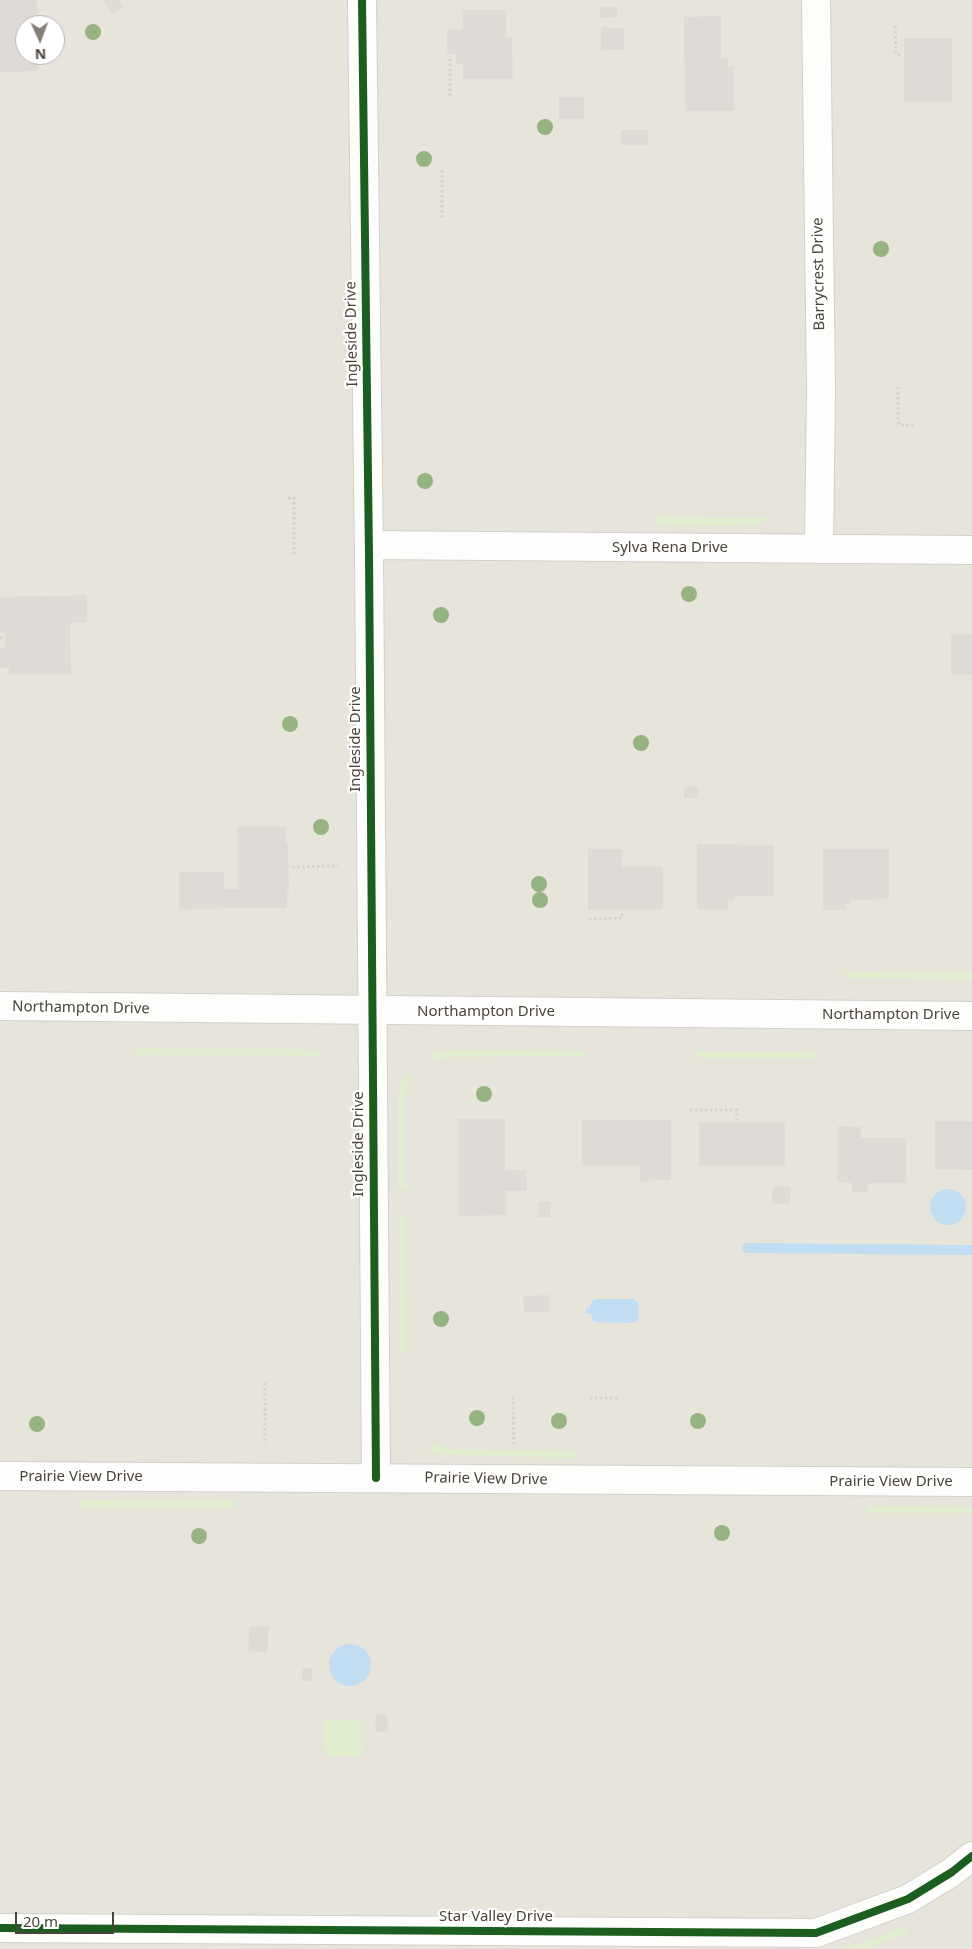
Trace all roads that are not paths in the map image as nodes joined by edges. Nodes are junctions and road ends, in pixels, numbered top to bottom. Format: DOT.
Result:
graph roads {
  1 [pos="362,0"];
  2 [pos="816,0"];
  3 [pos="369,545"];
  4 [pos="819,549"];
  5 [pos="972,550"];
  6 [pos="0,1006"];
  7 [pos="373,1011"];
  8 [pos="972,1016"];
  9 [pos="0,1476"];
  10 [pos="376,1478"];
  11 [pos="972,1482"];
  12 [pos="972,1856"];
  13 [pos="0,1928"];
  1 -- 3 [label="street, Ingleside Drive"];
  2 -- 4 [label="street, Barrycrest Drive"];
  3 -- 4 [label="street, Sylva Rena Drive"];
  3 -- 7 [label="street, Ingleside Drive"];
  4 -- 5 [label="street, Sylva Rena Drive"];
  6 -- 7 [label="street, Northampton Drive"];
  7 -- 8 [label="street, Northampton Drive"];
  7 -- 10 [label="street, Ingleside Drive"];
  9 -- 10 [label="street, Prairie View Drive"];
  10 -- 11 [label="street, Prairie View Drive"];
  12 -- 13 [label="street, Star Valley Drive"];
}
